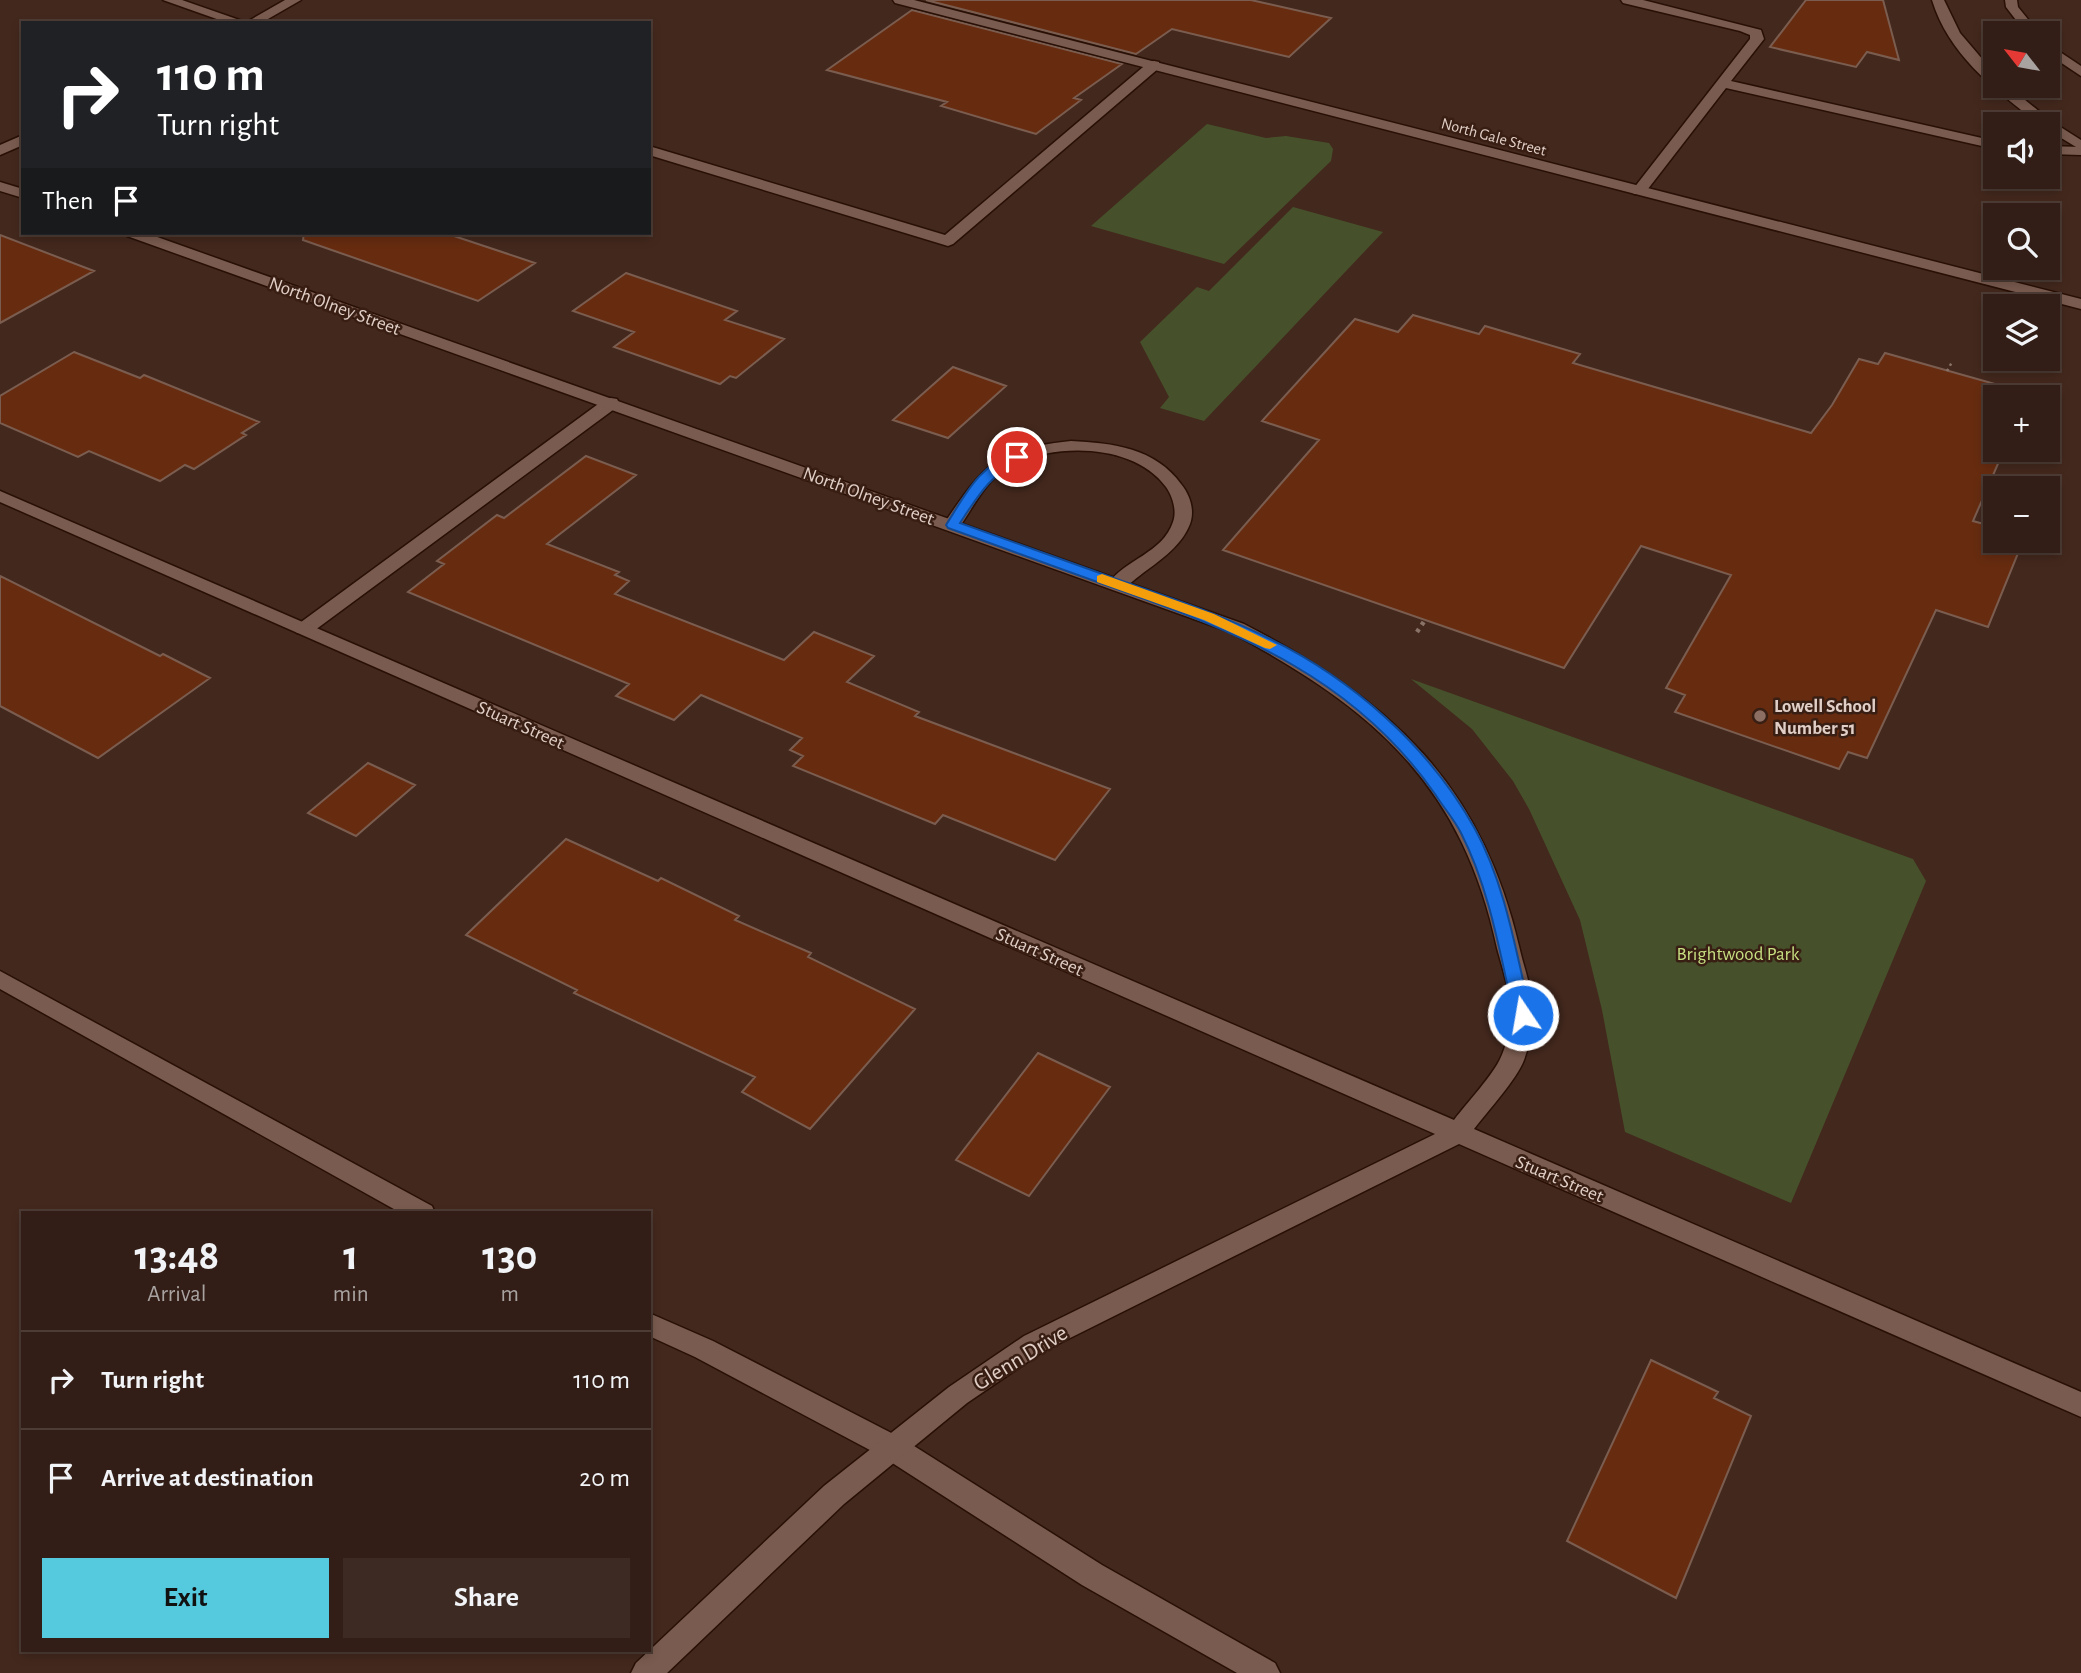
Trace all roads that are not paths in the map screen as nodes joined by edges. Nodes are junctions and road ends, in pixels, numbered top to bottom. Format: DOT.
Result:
graph roads {
  1 [pos="169,0"];
  2 [pos="295,0"];
  3 [pos="899,0"];
  4 [pos="1627,0"];
  5 [pos="1938,0"];
  6 [pos="2011,0"];
  7 [pos="236,21"];
  8 [pos="254,21"];
  9 [pos="2023,21"];
  10 [pos="2060,57"];
  11 [pos="1154,65"];
  12 [pos="1983,69"];
  13 [pos="2081,72"];
  14 [pos="1722,83"];
  15 [pos="2015,98"];
  16 [pos="2032,112"];
  17 [pos="2060,134"];
  18 [pos="21,140"];
  19 [pos="1983,142"];
  20 [pos="2081,149"];
  21 [pos="2060,150"];
  22 [pos="0,151"];
  23 [pos="651,151"];
  24 [pos="0,186"];
  25 [pos="1639,191"];
  26 [pos="21,193"];
  27 [pos="138,235"];
  28 [pos="2081,304"];
  29 [pos="611,403"];
  30 [pos="0,496"];
  31 [pos="953,525"];
  32 [pos="1117,584"];
  33 [pos="304,629"];
  34 [pos="0,978"];
  35 [pos="1458,1134"];
  36 [pos="419,1211"];
  37 [pos="651,1326"];
  38 [pos="2081,1405"];
  39 [pos="892,1448"];
  40 [pos="646,1673"];
  41 [pos="1265,1673"];
  1 -- 7 [label="street"];
  2 -- 8 [label="street"];
  3 -- 11 [label="street, North Gale Street"];
  4 -- 14 [label="street"];
  5 -- 12 [label="street"];
  6 -- 9 [label="street"];
  10 -- 13 [label="street"];
  11 -- 23 [label="street"];
  11 -- 25 [label="street, North Gale Street"];
  14 -- 19 [label="street"];
  14 -- 25 [label="street"];
  15 -- 16 [label="street"];
  17 -- 20 [label="street"];
  18 -- 22 [label="street"];
  20 -- 21 [label="street"];
  24 -- 26 [label="street"];
  25 -- 28 [label="street, North Gale Street"];
  27 -- 29 [label="street, North Olney Street"];
  29 -- 31 [label="street, North Olney Street"];
  29 -- 33 [label="street"];
  30 -- 33 [label="street, Stuart Street"];
  31 -- 32 [label="street, North Olney Street"];
  31 -- 32 [label="street"];
  32 -- 35 [label="street, North Olney Street"];
  33 -- 35 [label="street, Stuart Street"];
  34 -- 36 [label="street"];
  35 -- 38 [label="street, Stuart Street"];
  35 -- 39 [label="street, Glenn Drive"];
  37 -- 39 [label="street"];
  39 -- 40 [label="street, Glenn Drive"];
  39 -- 41 [label="street"];
}
